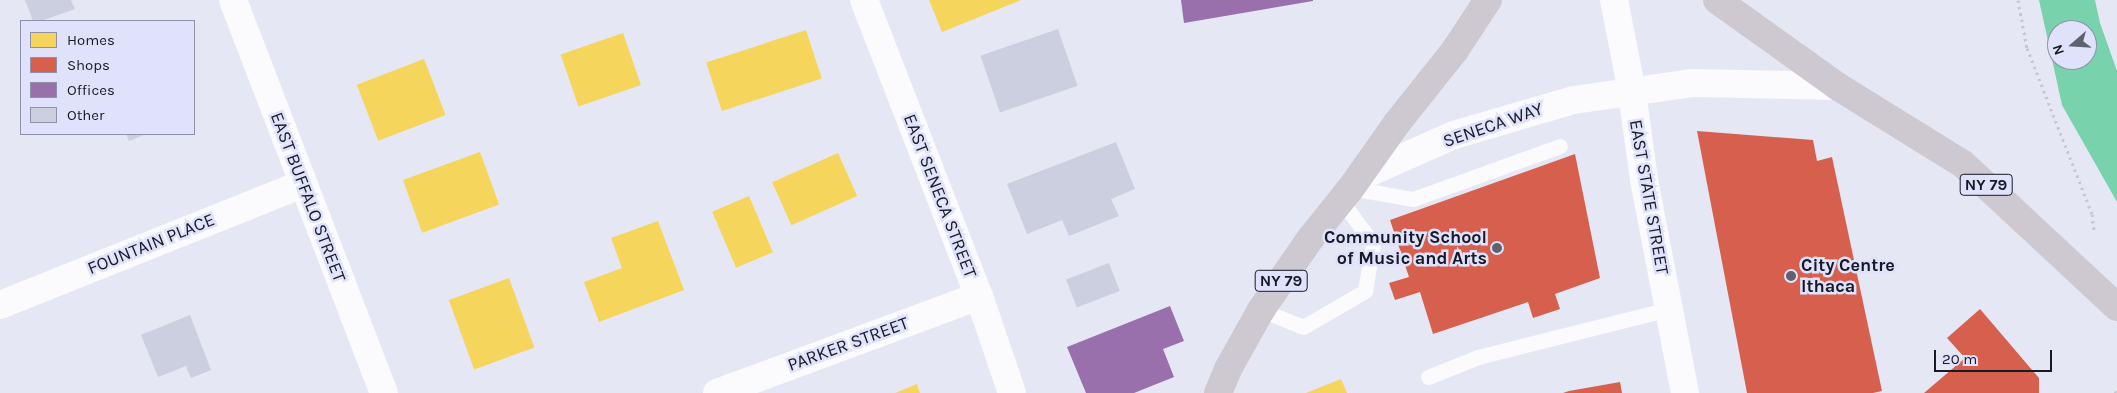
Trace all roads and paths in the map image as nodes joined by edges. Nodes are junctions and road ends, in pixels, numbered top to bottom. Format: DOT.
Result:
graph roads {
  1 [pos="232,0"];
  2 [pos="864,0"];
  3 [pos="1488,0"];
  4 [pos="1614,0"];
  5 [pos="1717,0"];
  6 [pos="2018,0"];
  7 [pos="1837,86"];
  8 [pos="1632,92"];
  9 [pos="1560,146"];
  10 [pos="302,184"];
  11 [pos="1350,188"];
  12 [pos="2094,230"];
  13 [pos="979,296"];
  14 [pos="0,304"];
  15 [pos="2117,307"];
  16 [pos="1669,309"];
  17 [pos="1261,310"];
  18 [pos="1428,377"];
  19 [pos="380,392"];
  20 [pos="717,393"];
  21 [pos="1012,393"];
  22 [pos="1218,393"];
  23 [pos="1685,393"];
  1 -- 10 [label="street, EAST BUFFALO STREET"];
  2 -- 13 [label="street, EAST SENECA STREET"];
  3 -- 11 [label="highway, SENECA WAY / NY 79"];
  4 -- 8 [label="street, EAST STATE STREET"];
  5 -- 7 [label="highway, NY 79"];
  6 -- 12 [label="path"];
  7 -- 8 [label="street, NY 79"];
  7 -- 15 [label="highway, NY 79"];
  8 -- 11 [label="street, SENECA WAY / NY 79"];
  8 -- 16 [label="street, EAST STATE STREET"];
  9 -- 11 [label="lane"];
  10 -- 14 [label="street, FOUNTAIN PLACE"];
  10 -- 19 [label="street, EAST BUFFALO STREET"];
  11 -- 17 [label="highway, SENECA WAY / NY 79"];
  11 -- 17 [label="lane"];
  13 -- 20 [label="street, PARKER STREET"];
  13 -- 21 [label="street, EAST SENECA STREET"];
  16 -- 18 [label="lane"];
  16 -- 23 [label="street, EAST STATE STREET"];
  17 -- 22 [label="highway, SENECA WAY / NY 79"];
}
